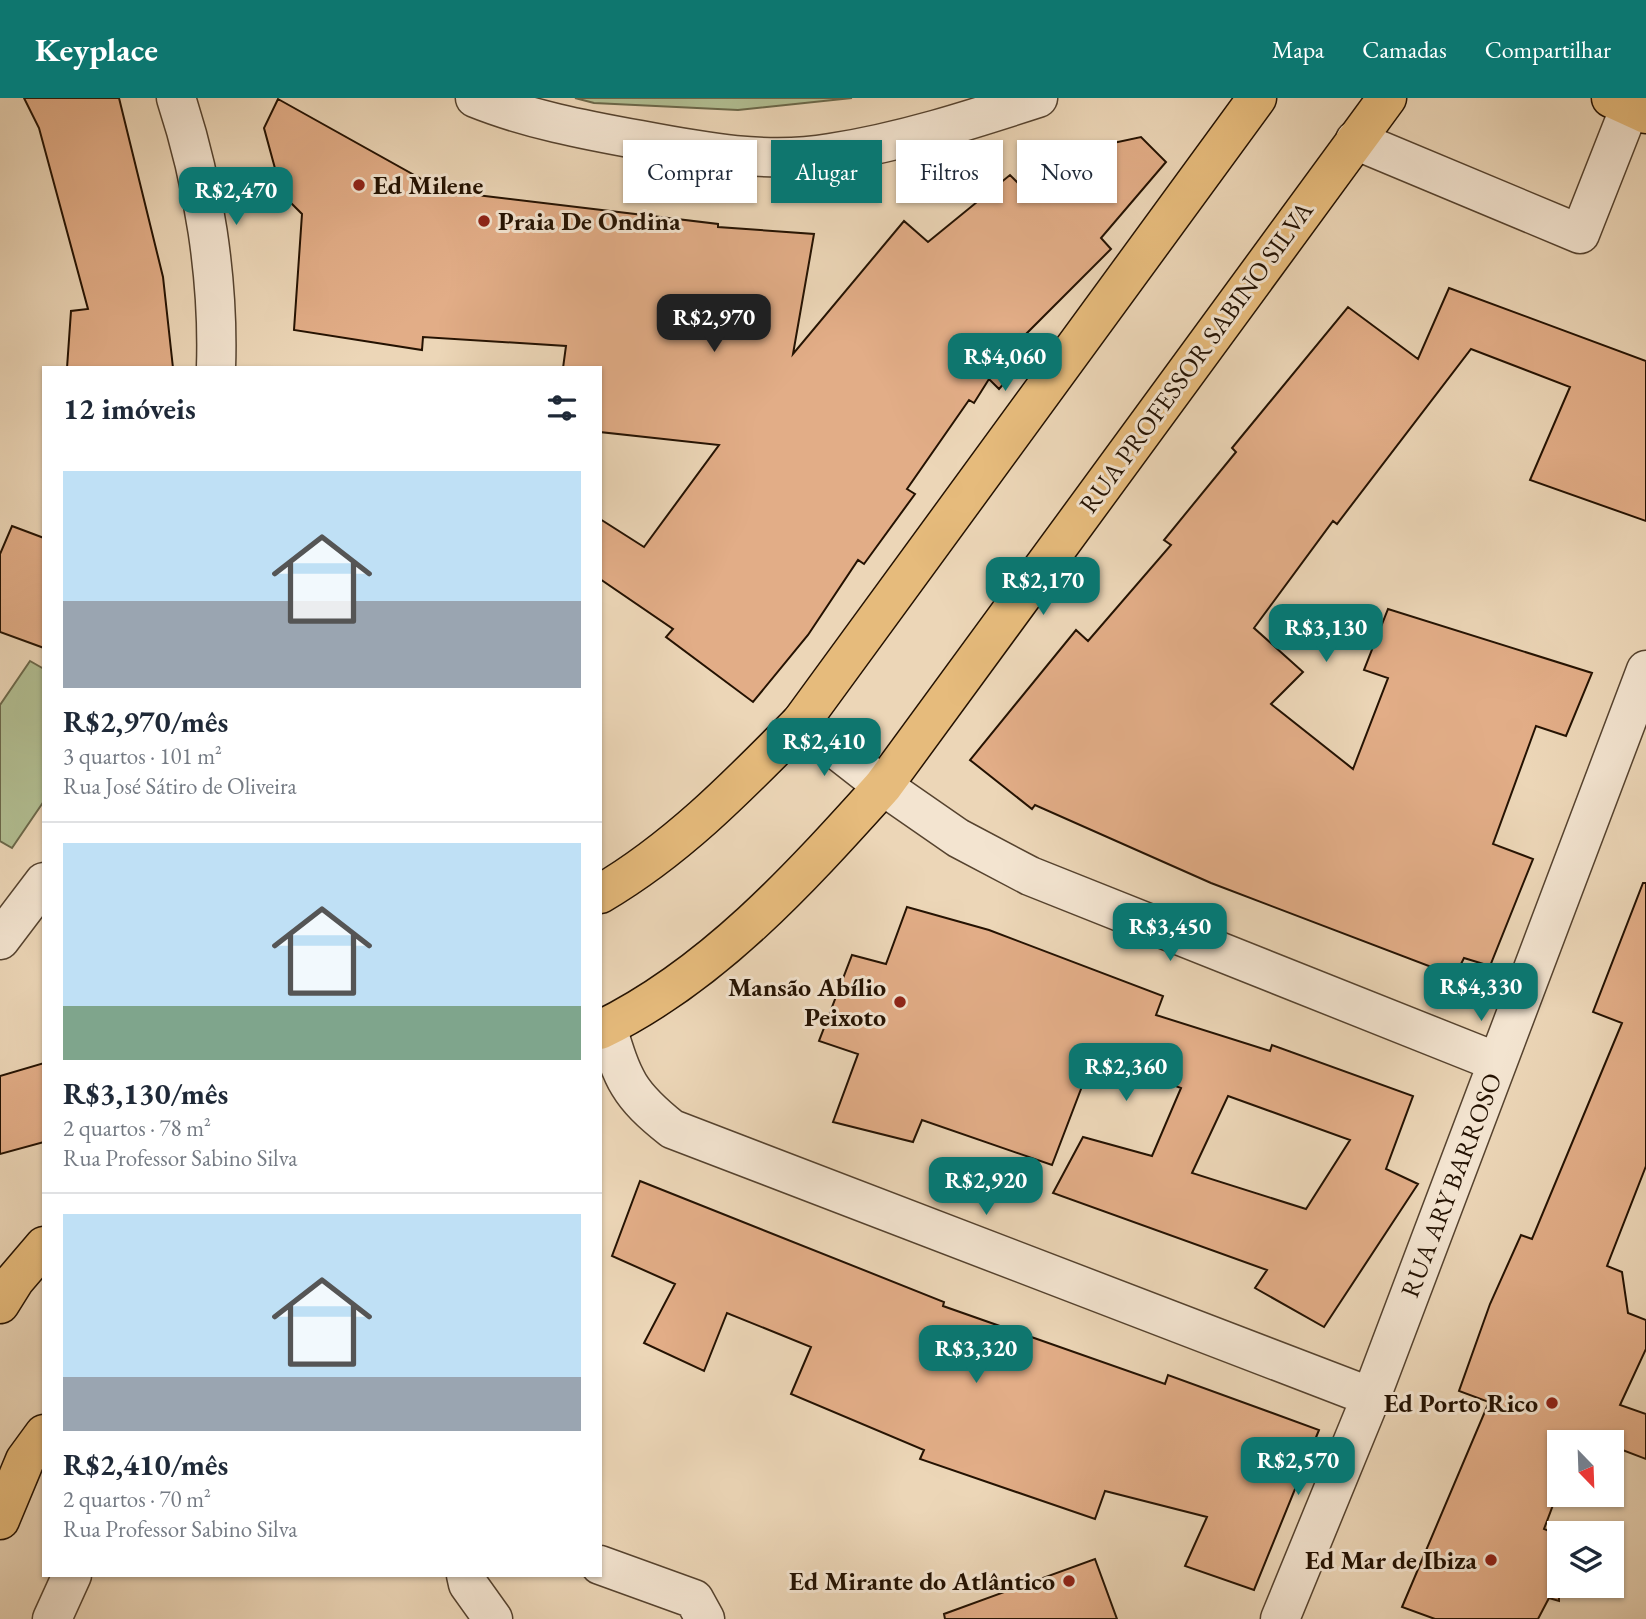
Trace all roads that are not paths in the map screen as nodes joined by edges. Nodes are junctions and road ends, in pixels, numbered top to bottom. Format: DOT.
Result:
graph roads {
  1 [pos="176,98"];
  2 [pos="475,98"];
  3 [pos="1038,98"];
  4 [pos="1257,98"];
  5 [pos="1387,98"];
  6 [pos="1629,106"];
  7 [pos="1354,140"];
  8 [pos="216,366"];
  9 [pos="1646,670"];
  10 [pos="801,722"];
  11 [pos="883,786"];
  12 [pos="42,885"];
  13 [pos="602,893"];
  14 [pos="0,940"];
  15 [pos="603,1028"];
  16 [pos="1497,1062"];
  17 [pos="42,1248"];
  18 [pos="0,1304"];
  19 [pos="1371,1397"];
  20 [pos="42,1437"];
  21 [pos="0,1520"];
  22 [pos="602,1566"];
  23 [pos="71,1577"];
  24 [pos="466,1577"];
  25 [pos="52,1619"];
  26 [pos="493,1619"];
  27 [pos="705,1619"];
  28 [pos="1280,1619"];
  1 -- 8 [label="street"];
  2 -- 3 [label="street"];
  4 -- 10 [label="main road"];
  5 -- 7 [label="main road, RUA PROFESSOR SABINO SILVA"];
  6 -- 7 [label="street"];
  7 -- 11 [label="main road, RUA PROFESSOR SABINO SILVA"];
  9 -- 16 [label="street, RUA ARY BARROSO"];
  10 -- 11 [label="street"];
  10 -- 13 [label="main road"];
  11 -- 15 [label="main road, RUA PROFESSOR SABINO SILVA"];
  11 -- 16 [label="street"];
  12 -- 14 [label="street"];
  15 -- 19 [label="street"];
  16 -- 19 [label="street, RUA ARY BARROSO"];
  17 -- 18 [label="main road"];
  19 -- 28 [label="street, RUA ARY BARROSO"];
  20 -- 21 [label="main road"];
  22 -- 27 [label="street"];
  23 -- 25 [label="street"];
  24 -- 26 [label="street"];
}
